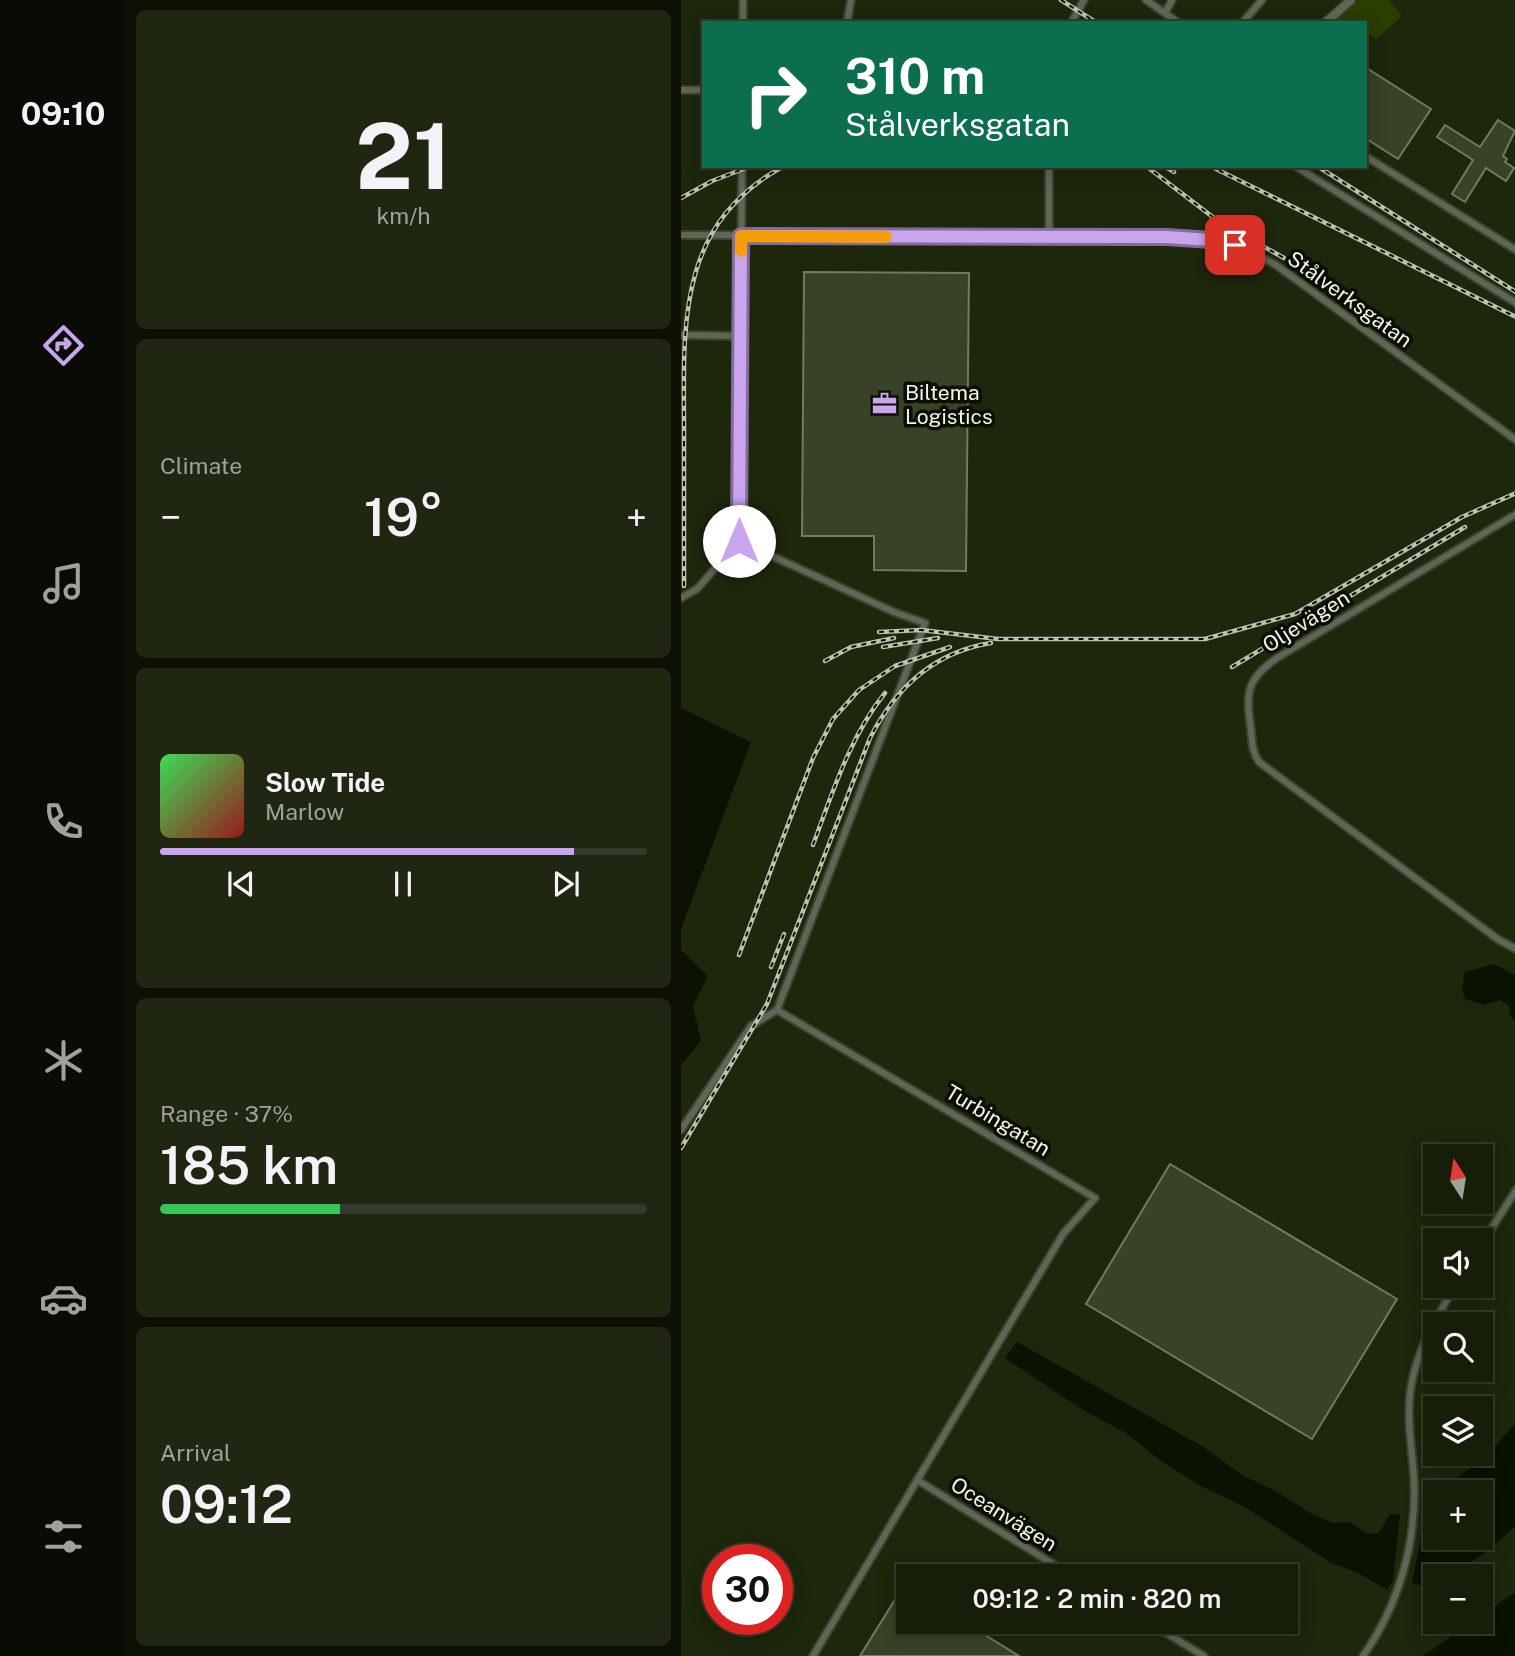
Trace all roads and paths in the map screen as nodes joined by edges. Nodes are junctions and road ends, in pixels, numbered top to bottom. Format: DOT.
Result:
graph roads {
  1 [pos="743,0"];
  2 [pos="851,0"];
  3 [pos="1084,0"];
  4 [pos="1146,0"];
  5 [pos="1172,0"];
  6 [pos="1262,0"];
  7 [pos="1351,0"];
  8 [pos="1165,13"];
  9 [pos="743,21"];
  10 [pos="847,21"];
  11 [pos="1074,21"];
  12 [pos="1176,21"];
  13 [pos="1244,21"];
  14 [pos="1326,21"];
  15 [pos="681,90"];
  16 [pos="702,90"];
  17 [pos="1367,157"];
  18 [pos="742,168"];
  19 [pos="1049,168"];
  20 [pos="1298,168"];
  21 [pos="681,235"];
  22 [pos="741,236"];
  23 [pos="1049,238"];
  24 [pos="1515,250"];
  25 [pos="1515,303"];
  26 [pos="681,335"];
  27 [pos="739,336"];
  28 [pos="1515,440"];
  29 [pos="1515,514"];
  30 [pos="739,541"];
  31 [pos="681,598"];
  32 [pos="1515,949"];
  33 [pos="777,1010"];
  34 [pos="681,1130"];
  35 [pos="1515,1190"];
  36 [pos="1492,1228"];
  37 [pos="1448,1298"];
  38 [pos="917,1480"];
  39 [pos="1053,1564"];
  40 [pos="1168,1634"];
  41 [pos="813,1656"];
  42 [pos="1204,1656"];
  43 [pos="1363,1656"];
  1 -- 9 [label="street"];
  2 -- 10 [label="street"];
  3 -- 11 [label="street"];
  4 -- 8 [label="street"];
  5 -- 8 [label="street"];
  6 -- 13 [label="street"];
  7 -- 14 [label="street"];
  8 -- 12 [label="street"];
  15 -- 16 [label="street"];
  17 -- 24 [label="street"];
  18 -- 22 [label="street"];
  19 -- 23 [label="street"];
  20 -- 25 [label="street"];
  21 -- 22 [label="street, Stålverksgatan"];
  22 -- 23 [label="street, Stålverksgatan"];
  22 -- 27 [label="street"];
  23 -- 28 [label="street, Stålverksgatan"];
  26 -- 27 [label="street"];
  27 -- 30 [label="street"];
  29 -- 32 [label="street, Oljevägen"];
  30 -- 31 [label="street"];
  30 -- 33 [label="street"];
  33 -- 34 [label="street"];
  33 -- 38 [label="street, Turbingatan"];
  35 -- 36 [label="street"];
  37 -- 43 [label="street"];
  38 -- 39 [label="street, Oceanvägen"];
  38 -- 41 [label="street, Turbingatan"];
  40 -- 42 [label="street"];
}
